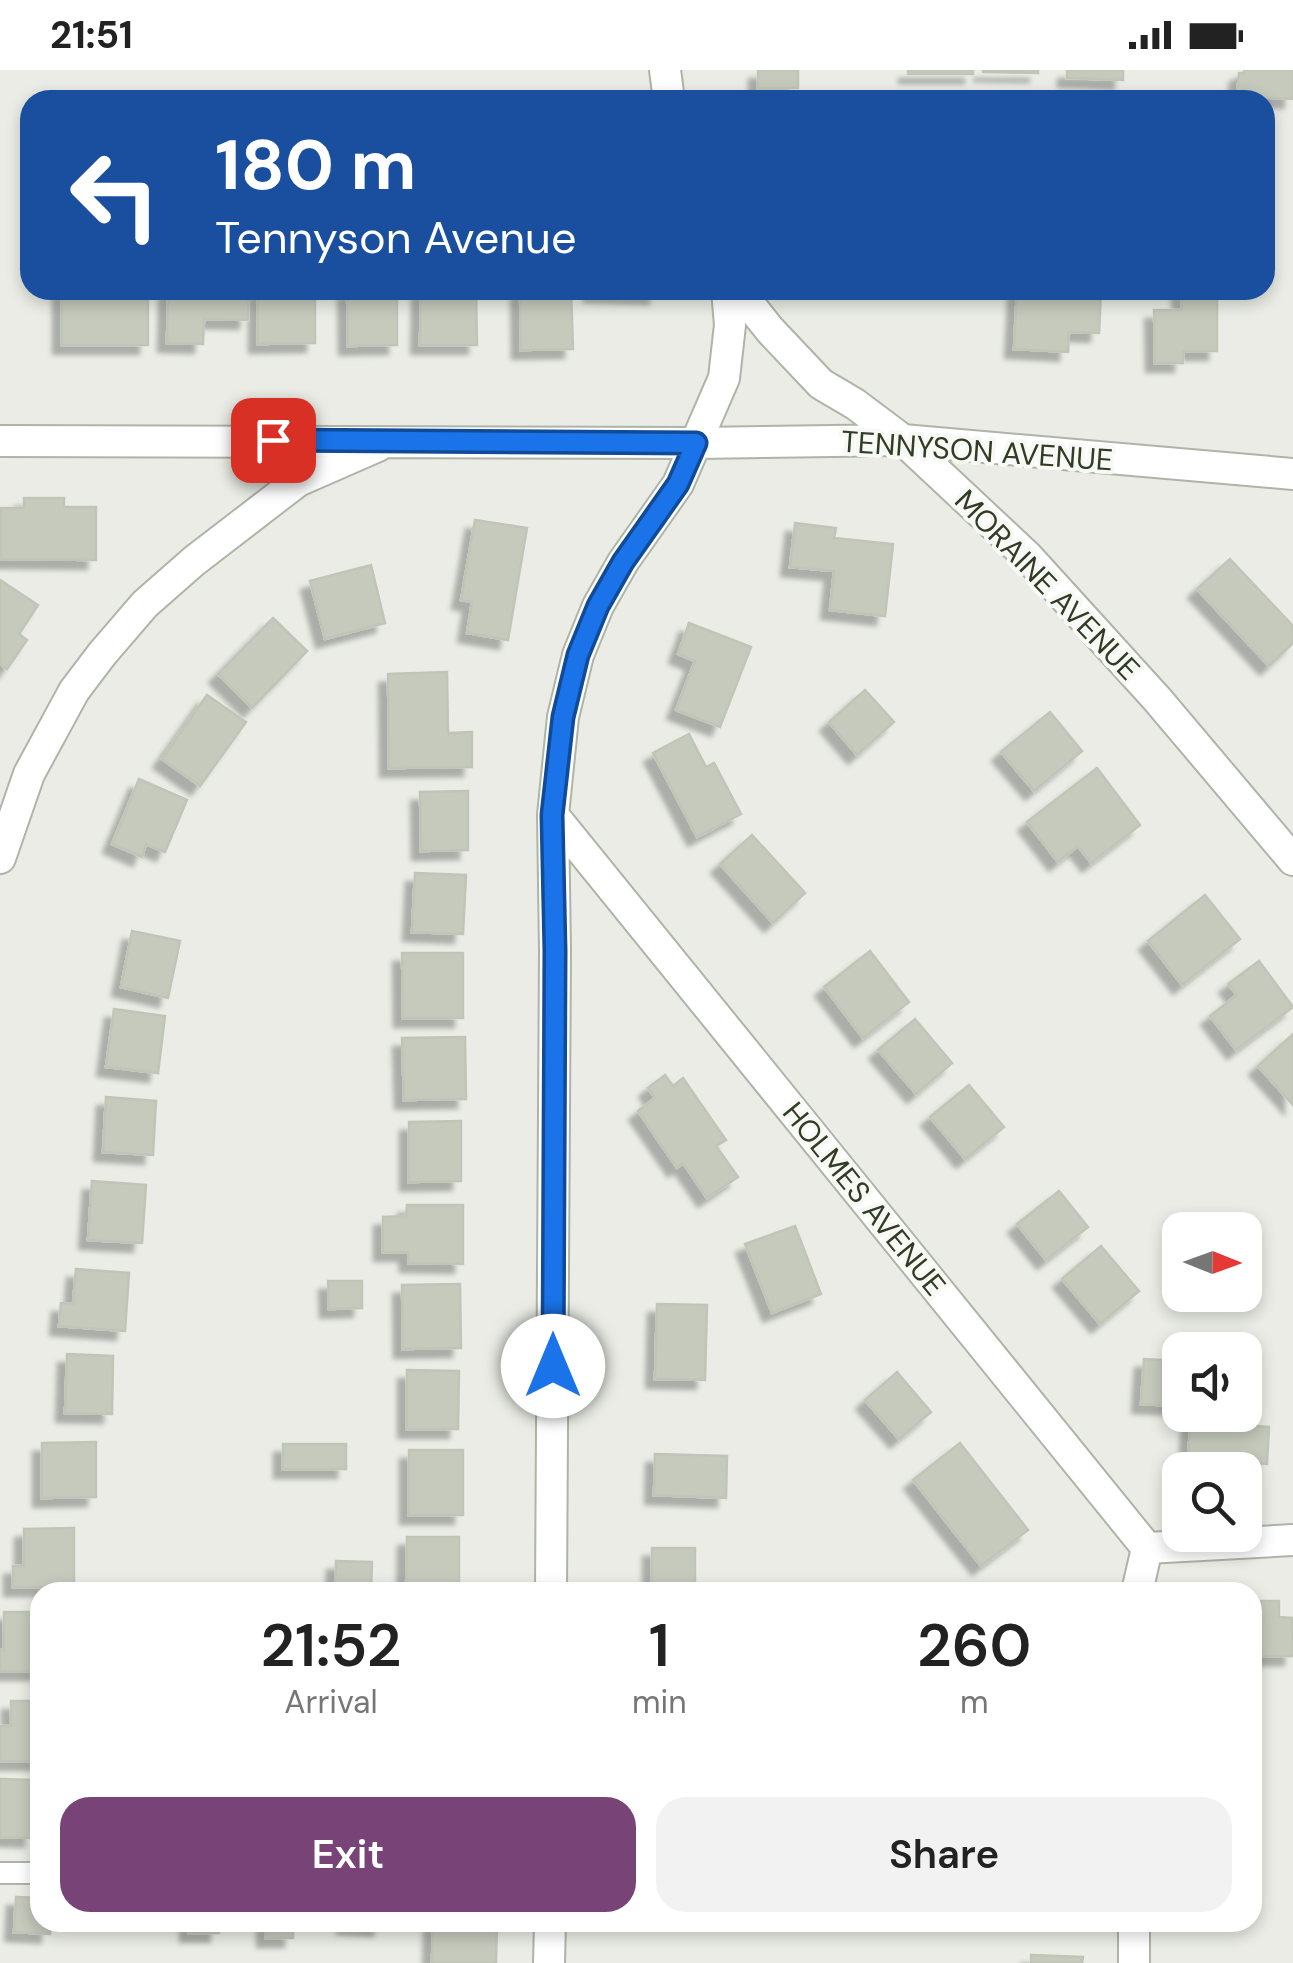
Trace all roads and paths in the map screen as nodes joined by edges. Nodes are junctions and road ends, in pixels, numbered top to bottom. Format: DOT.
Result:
graph roads {
  1 [pos="729,300"];
  2 [pos="746,300"];
  3 [pos="0,440"];
  4 [pos="903,440"];
  5 [pos="390,441"];
  6 [pos="696,443"];
  7 [pos="1293,474"];
  8 [pos="552,815"];
  9 [pos="0,858"];
  10 [pos="1293,860"];
  11 [pos="1293,1540"];
  12 [pos="1147,1548"];
  13 [pos="552,1582"];
  14 [pos="1139,1582"];
  15 [pos="30,1872"];
  16 [pos="0,1873"];
  17 [pos="550,1932"];
  18 [pos="1134,1932"];
  19 [pos="549,1963"];
  20 [pos="1134,1963"];
  1 -- 6 [label="street"];
  2 -- 4 [label="street, MORAINE AVENUE"];
  3 -- 5 [label="street, TENNYSON AVENUE"];
  4 -- 6 [label="street, TENNYSON AVENUE"];
  4 -- 7 [label="street, TENNYSON AVENUE"];
  4 -- 10 [label="street, MORAINE AVENUE"];
  5 -- 6 [label="street, TENNYSON AVENUE"];
  5 -- 9 [label="street"];
  6 -- 8 [label="street"];
  8 -- 12 [label="street, HOLMES AVENUE"];
  8 -- 13 [label="street"];
  11 -- 12 [label="street"];
  12 -- 14 [label="street"];
  15 -- 16 [label="lane"];
  17 -- 19 [label="street"];
  18 -- 20 [label="street"];
}
